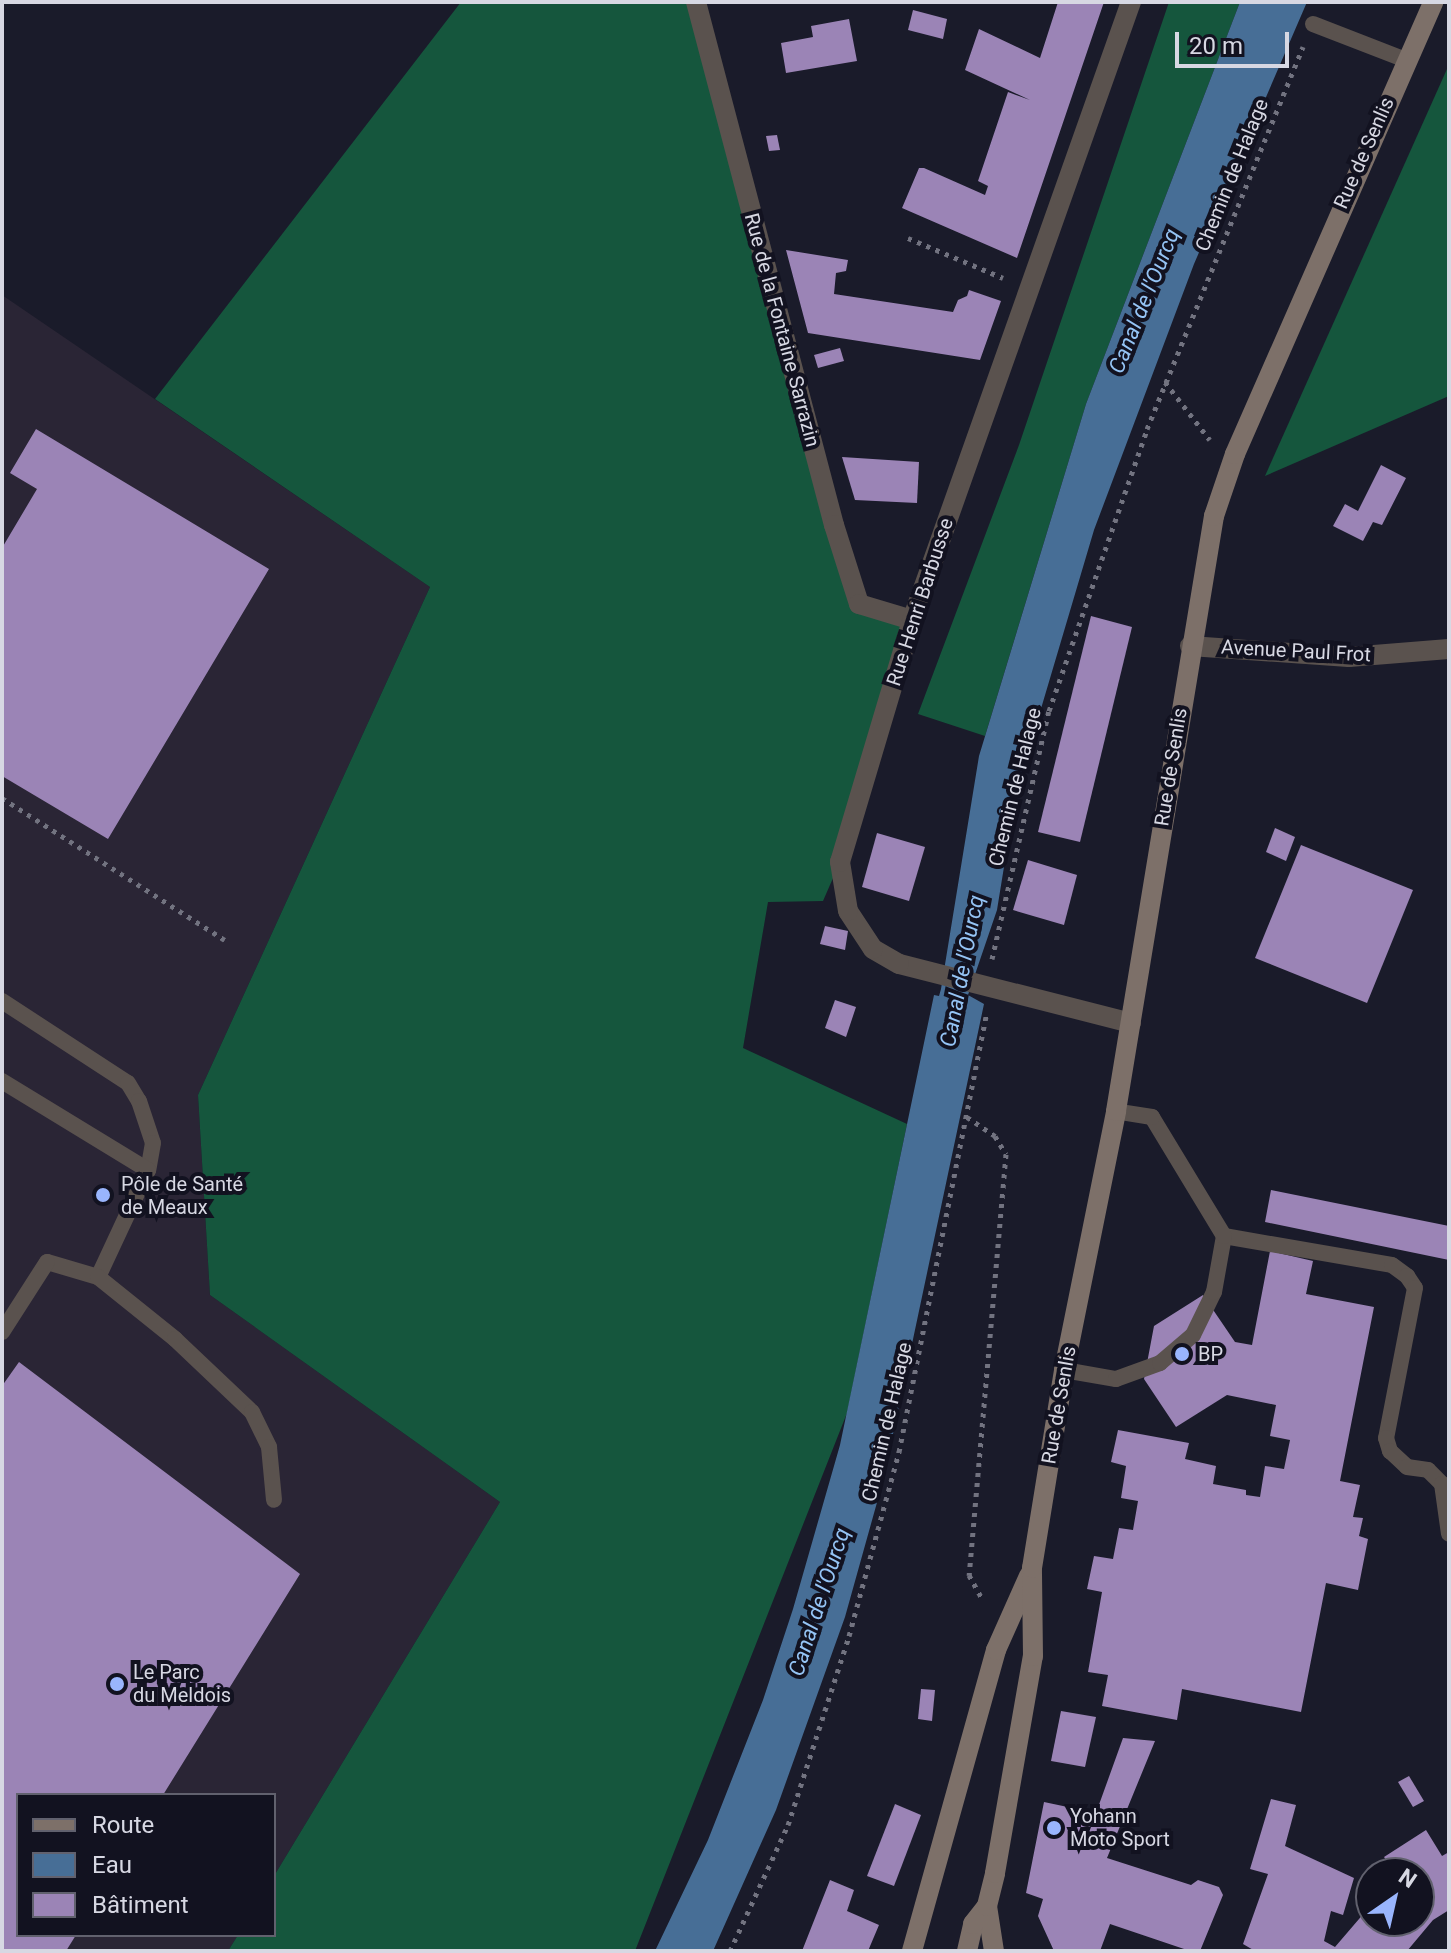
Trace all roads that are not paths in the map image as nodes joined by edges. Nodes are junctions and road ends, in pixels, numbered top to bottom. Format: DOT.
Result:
graph roads {
  1 [pos="696,2"];
  2 [pos="1131,2"];
  3 [pos="1433,2"];
  4 [pos="1313,24"];
  5 [pos="1406,60"];
  6 [pos="912,620"];
  7 [pos="1190,646"];
  8 [pos="1449,649"];
  9 [pos="2,1001"];
  10 [pos="1131,1023"];
  11 [pos="2,1081"];
  12 [pos="1116,1111"];
  13 [pos="148,1170"];
  14 [pos="1224,1236"];
  15 [pos="98,1277"];
  16 [pos="2,1332"];
  17 [pos="1064,1370"];
  18 [pos="274,1500"];
  19 [pos="1449,1534"];
  20 [pos="1032,1568"];
  21 [pos="987,1906"];
  22 [pos="917,1926"];
  23 [pos="902,1951"];
  24 [pos="912,1951"];
  25 [pos="967,1951"];
  26 [pos="994,1951"];
  1 -- 6 [label="street, Rue de la Fontaine Sarrazin"];
  2 -- 6 [label="street, Rue Henri Barbusse"];
  3 -- 5 [label="main road, Rue de Senlis"];
  4 -- 5 [label="lane"];
  5 -- 7 [label="main road, Rue de Senlis"];
  6 -- 10 [label="street, Rue Henri Barbusse"];
  7 -- 8 [label="street, Avenue Paul Frot"];
  7 -- 10 [label="main road, Rue de Senlis"];
  9 -- 13 [label="lane"];
  10 -- 12 [label="main road, Rue de Senlis"];
  11 -- 13 [label="lane"];
  12 -- 14 [label="lane"];
  12 -- 17 [label="main road, Rue de Senlis"];
  13 -- 15 [label="lane"];
  14 -- 17 [label="lane"];
  14 -- 19 [label="lane"];
  15 -- 16 [label="lane"];
  15 -- 18 [label="lane"];
  17 -- 20 [label="main road, Rue de Senlis"];
  20 -- 21 [label="main road, Rue de Senlis"];
  20 -- 22 [label="main road, Rue de Senlis"];
  21 -- 25 [label="main road, Rue de Senlis"];
  21 -- 26 [label="main road, Rue de Senlis"];
  22 -- 23 [label="main road, Rue de Senlis"];
  22 -- 24 [label="main road, Rue de Senlis"];
}
